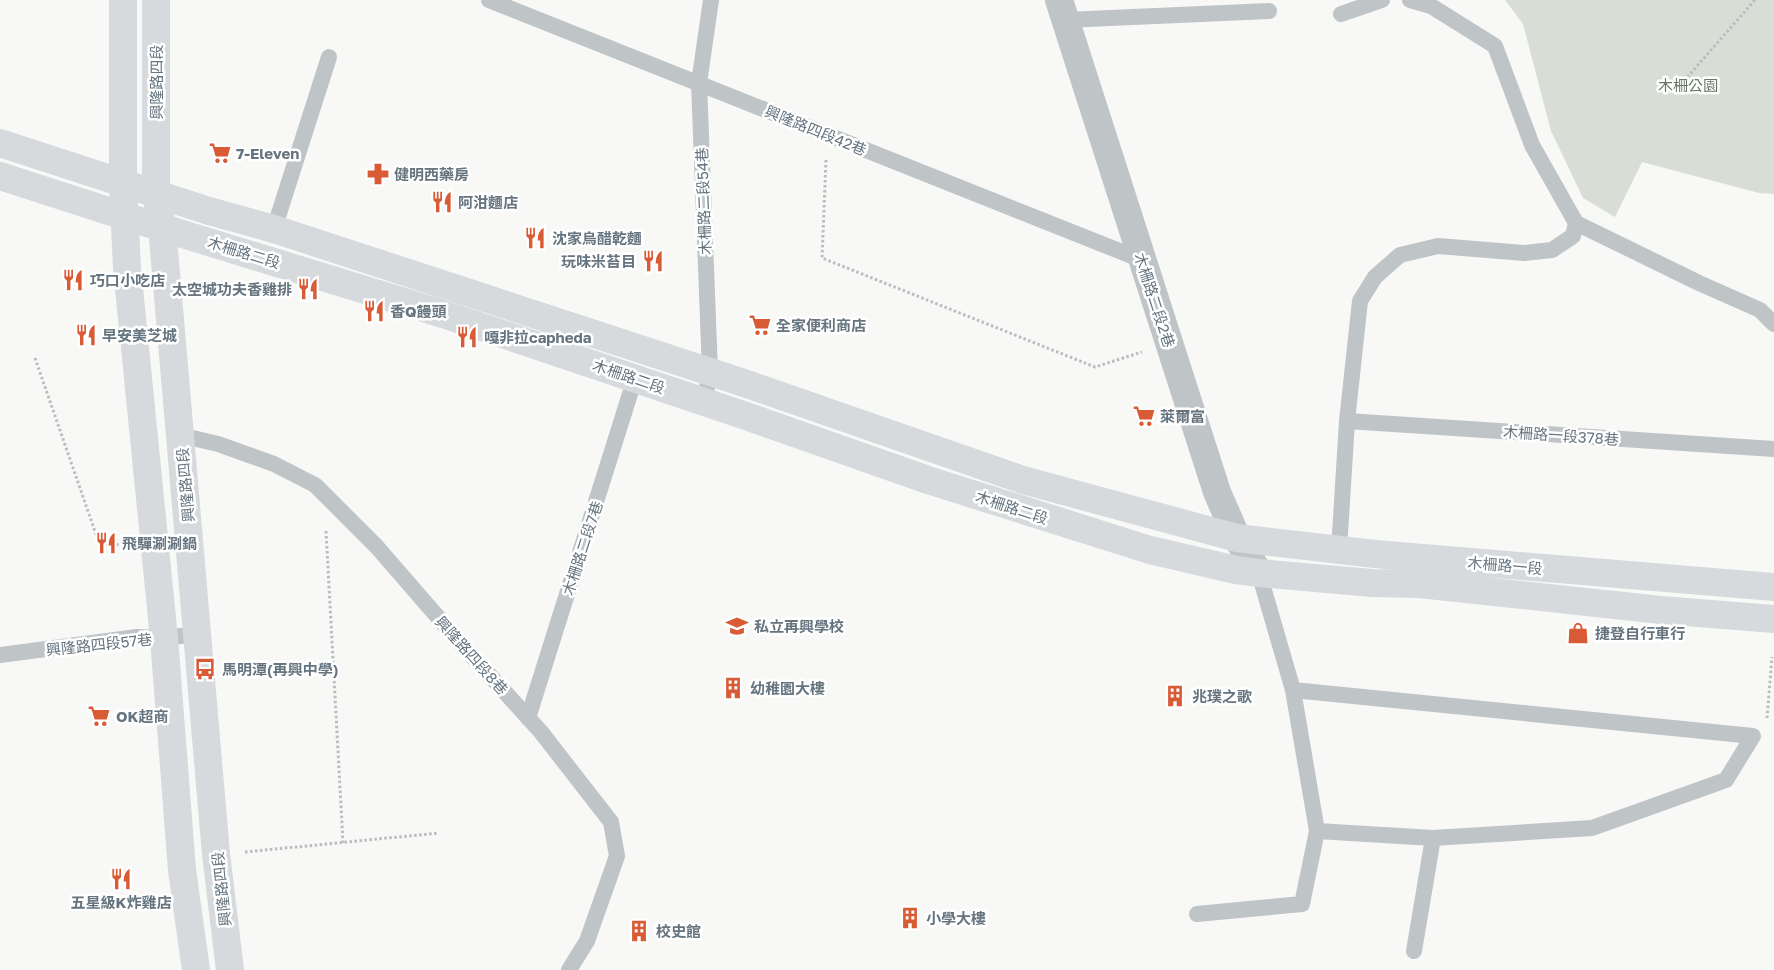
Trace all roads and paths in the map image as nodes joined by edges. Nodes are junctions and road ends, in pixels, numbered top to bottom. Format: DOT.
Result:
graph roads {
  1 [pos="123,0"];
  2 [pos="156,0"];
  3 [pos="489,0"];
  4 [pos="711,0"];
  5 [pos="1382,0"];
  6 [pos="1410,0"];
  7 [pos="1753,0"];
  8 [pos="1062,10"];
  9 [pos="1270,11"];
  10 [pos="1341,14"];
  11 [pos="329,57"];
  12 [pos="1684,81"];
  13 [pos="699,84"];
  14 [pos="827,135"];
  15 [pos="0,143"];
  16 [pos="0,176"];
  17 [pos="123,184"];
  18 [pos="156,193"];
  19 [pos="124,216"];
  20 [pos="1576,224"];
  21 [pos="162,227"];
  22 [pos="274,229"];
  23 [pos="1142,260"];
  24 [pos="1774,324"];
  25 [pos="1169,343"];
  26 [pos="35,358"];
  27 [pos="710,372"];
  28 [pos="635,378"];
  29 [pos="704,402"];
  30 [pos="1347,420"];
  31 [pos="180,435"];
  32 [pos="1774,449"];
  33 [pos="325,523"];
  34 [pos="1238,538"];
  35 [pos="128,544"];
  36 [pos="1339,550"];
  37 [pos="1259,573"];
  38 [pos="1774,587"];
  39 [pos="1774,619"];
  40 [pos="198,634"];
  41 [pos="164,638"];
  42 [pos="0,655"];
  43 [pos="1772,657"];
  44 [pos="1293,690"];
  45 [pos="528,718"];
  46 [pos="1767,720"];
  47 [pos="1317,831"];
  48 [pos="439,833"];
  49 [pos="1433,838"];
  50 [pos="343,843"];
  51 [pos="216,854"];
  52 [pos="1196,914"];
  53 [pos="1414,951"];
  54 [pos="196,970"];
  55 [pos="230,970"];
  56 [pos="570,970"];
  1 -- 17 [label="main road"];
  2 -- 18 [label="main road, 興隆路四段"];
  3 -- 13 [label="lane, 興隆路四段42巷"];
  4 -- 13 [label="lane, 木柵路二段54巷"];
  5 -- 10 [label="lane"];
  6 -- 20 [label="lane"];
  7 -- 12 [label="path"];
  8 -- 9 [label="lane, 木柵路二段2巷"];
  8 -- 23 [label="street, 木柵路二段2巷"];
  11 -- 22 [label="lane"];
  13 -- 14 [label="lane, 興隆路四段42巷"];
  13 -- 27 [label="lane, 木柵路二段54巷"];
  14 -- 23 [label="lane, 興隆路四段42巷"];
  14 -- 25 [label="path"];
  15 -- 17 [label="main road, 木柵路二段"];
  16 -- 19 [label="main road, 木柵路二段"];
  17 -- 18 [label="main road, 木柵路二段"];
  17 -- 19 [label="main road"];
  18 -- 21 [label="main road, 興隆路四段"];
  18 -- 22 [label="main road, 木柵路二段"];
  19 -- 21 [label="main road, 木柵路二段"];
  19 -- 41 [label="main road"];
  20 -- 24 [label="lane"];
  20 -- 30 [label="lane"];
  21 -- 28 [label="main road, 木柵路二段"];
  21 -- 31 [label="main road, 興隆路四段"];
  22 -- 27 [label="main road, 木柵路二段"];
  23 -- 25 [label="street, 木柵路二段2巷"];
  25 -- 34 [label="street, 木柵路二段2巷"];
  26 -- 35 [label="path"];
  27 -- 29 [label="lane, 木柵路二段54巷"];
  27 -- 34 [label="main road, 木柵路二段"];
  28 -- 29 [label="main road, 木柵路二段"];
  28 -- 45 [label="lane, 木柵路二段7巷"];
  29 -- 37 [label="main road, 木柵路二段"];
  30 -- 32 [label="lane, 木柵路一段378巷"];
  30 -- 36 [label="lane"];
  31 -- 40 [label="main road, 興隆路四段"];
  31 -- 45 [label="lane, 興隆路四段8巷"];
  33 -- 50 [label="path"];
  34 -- 36 [label="main road, 木柵路一段"];
  34 -- 37 [label="street, 木柵路二段2巷"];
  36 -- 38 [label="main road, 木柵路一段"];
  37 -- 39 [label="main road, 木柵路一段"];
  37 -- 44 [label="lane"];
  40 -- 41 [label="lane, 興隆路四段57巷"];
  40 -- 51 [label="main road, 興隆路四段"];
  41 -- 42 [label="lane, 興隆路四段57巷"];
  41 -- 54 [label="main road"];
  43 -- 46 [label="path"];
  44 -- 47 [label="lane"];
  44 -- 49 [label="lane"];
  45 -- 56 [label="lane, 興隆路四段8巷"];
  47 -- 49 [label="lane"];
  47 -- 52 [label="lane"];
  48 -- 50 [label="path"];
  49 -- 53 [label="lane"];
  50 -- 51 [label="path"];
  51 -- 55 [label="main road, 興隆路四段"];
}
